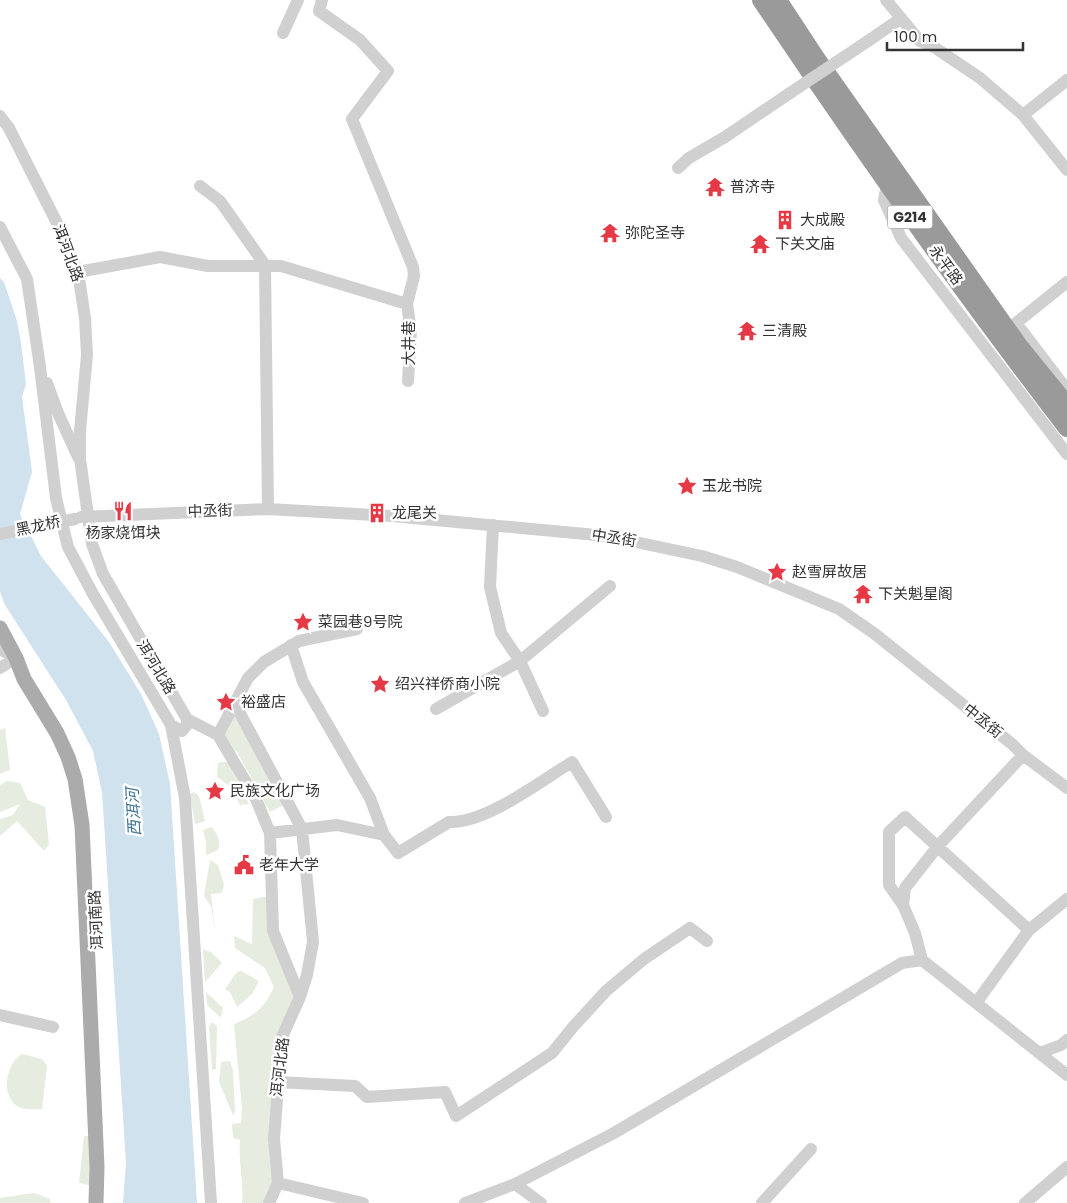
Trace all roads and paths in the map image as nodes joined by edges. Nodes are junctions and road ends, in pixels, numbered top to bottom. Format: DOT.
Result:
graph roads {
  1 [pos="298,0"];
  2 [pos="322,0"];
  3 [pos="761,0"];
  4 [pos="778,0"];
  5 [pos="886,0"];
  6 [pos="900,19"];
  7 [pos="283,34"];
  8 [pos="1067,80"];
  9 [pos="1023,115"];
  10 [pos="0,116"];
  11 [pos="678,168"];
  12 [pos="1067,170"];
  13 [pos="887,184"];
  14 [pos="200,186"];
  15 [pos="0,227"];
  16 [pos="265,265"];
  17 [pos="78,272"];
  18 [pos="1067,282"];
  19 [pos="407,304"];
  20 [pos="40,367"];
  21 [pos="408,382"];
  22 [pos="1067,390"];
  23 [pos="1067,406"];
  24 [pos="1067,428"];
  25 [pos="1067,454"];
  26 [pos="80,459"];
  27 [pos="268,509"];
  28 [pos="81,517"];
  29 [pos="493,525"];
  30 [pos="0,534"];
  31 [pos="610,586"];
  32 [pos="0,628"];
  33 [pos="357,629"];
  34 [pos="291,645"];
  35 [pos="0,649"];
  36 [pos="16,658"];
  37 [pos="520,661"];
  38 [pos="0,668"];
  39 [pos="235,704"];
  40 [pos="436,709"];
  41 [pos="543,711"];
  42 [pos="188,719"];
  43 [pos="171,725"];
  44 [pos="218,735"];
  45 [pos="1023,755"];
  46 [pos="1067,788"];
  47 [pos="606,817"];
  48 [pos="302,829"];
  49 [pos="270,832"];
  50 [pos="384,835"];
  51 [pos="938,846"];
  52 [pos="1067,899"];
  53 [pos="903,905"];
  54 [pos="1029,930"];
  55 [pos="706,941"];
  56 [pos="922,960"];
  57 [pos="300,996"];
  58 [pos="976,1003"];
  59 [pos="0,1015"];
  60 [pos="53,1027"];
  61 [pos="1067,1040"];
  62 [pos="1040,1053"];
  63 [pos="1067,1075"];
  64 [pos="277,1082"];
  65 [pos="811,1149"];
  66 [pos="1067,1167"];
  67 [pos="278,1183"];
  68 [pos="515,1184"];
  69 [pos="470,1202"];
  70 [pos="96,1203"];
  71 [pos="106,1203"];
  72 [pos="211,1203"];
  73 [pos="269,1203"];
  74 [pos="363,1203"];
  75 [pos="541,1203"];
  76 [pos="762,1203"];
  77 [pos="1025,1203"];
  1 -- 7 [label="street"];
  2 -- 19 [label="street"];
  3 -- 13 [label="highway, 永平路 / G214"];
  4 -- 23 [label="highway, 永平路 / G214"];
  5 -- 6 [label="street"];
  6 -- 9 [label="street"];
  6 -- 11 [label="street, bridge"];
  8 -- 9 [label="street"];
  9 -- 12 [label="street"];
  10 -- 17 [label="street, 洱河北路"];
  13 -- 24 [label="highway, 永平路 / G214"];
  13 -- 25 [label="street"];
  14 -- 16 [label="street"];
  15 -- 20 [label="street"];
  16 -- 17 [label="street"];
  16 -- 19 [label="street"];
  16 -- 27 [label="street"];
  17 -- 26 [label="street, 洱河北路"];
  18 -- 22 [label="street"];
  19 -- 21 [label="street, 大井巷"];
  20 -- 26 [label="street"];
  20 -- 43 [label="street"];
  26 -- 28 [label="street, 洱河北路"];
  27 -- 28 [label="street, 中丞街"];
  27 -- 29 [label="street, 中丞街"];
  28 -- 30 [label="street, 黑龙桥, bridge"];
  28 -- 42 [label="street, 洱河北路"];
  29 -- 37 [label="street"];
  29 -- 45 [label="street, 中丞街"];
  31 -- 37 [label="street"];
  32 -- 36 [label="main road, 洱河南路"];
  33 -- 34 [label="street"];
  34 -- 39 [label="street"];
  34 -- 50 [label="street"];
  35 -- 36 [label="street"];
  36 -- 38 [label="street"];
  36 -- 70 [label="main road, 洱河南路"];
  36 -- 71 [label="main road, 洱河南路"];
  37 -- 40 [label="street"];
  37 -- 41 [label="street"];
  39 -- 44 [label="street"];
  39 -- 48 [label="street"];
  42 -- 43 [label="street"];
  42 -- 44 [label="street"];
  43 -- 72 [label="street"];
  44 -- 49 [label="street"];
  45 -- 46 [label="street, 中丞街"];
  45 -- 51 [label="street"];
  47 -- 50 [label="street"];
  48 -- 49 [label="street"];
  48 -- 50 [label="street"];
  48 -- 57 [label="street, 洱河北路"];
  49 -- 57 [label="street"];
  51 -- 53 [label="street"];
  51 -- 53 [label="street"];
  51 -- 54 [label="street"];
  52 -- 54 [label="street"];
  53 -- 56 [label="street"];
  54 -- 58 [label="street"];
  55 -- 64 [label="street"];
  56 -- 58 [label="street"];
  56 -- 68 [label="street"];
  57 -- 64 [label="street, 洱河北路"];
  58 -- 62 [label="street"];
  59 -- 60 [label="street"];
  61 -- 62 [label="street"];
  62 -- 63 [label="street"];
  64 -- 67 [label="street, 洱河北路"];
  65 -- 76 [label="street"];
  66 -- 77 [label="street"];
  67 -- 73 [label="street, 洱河北路"];
  67 -- 74 [label="street"];
  68 -- 69 [label="street"];
  68 -- 75 [label="street"];
}
